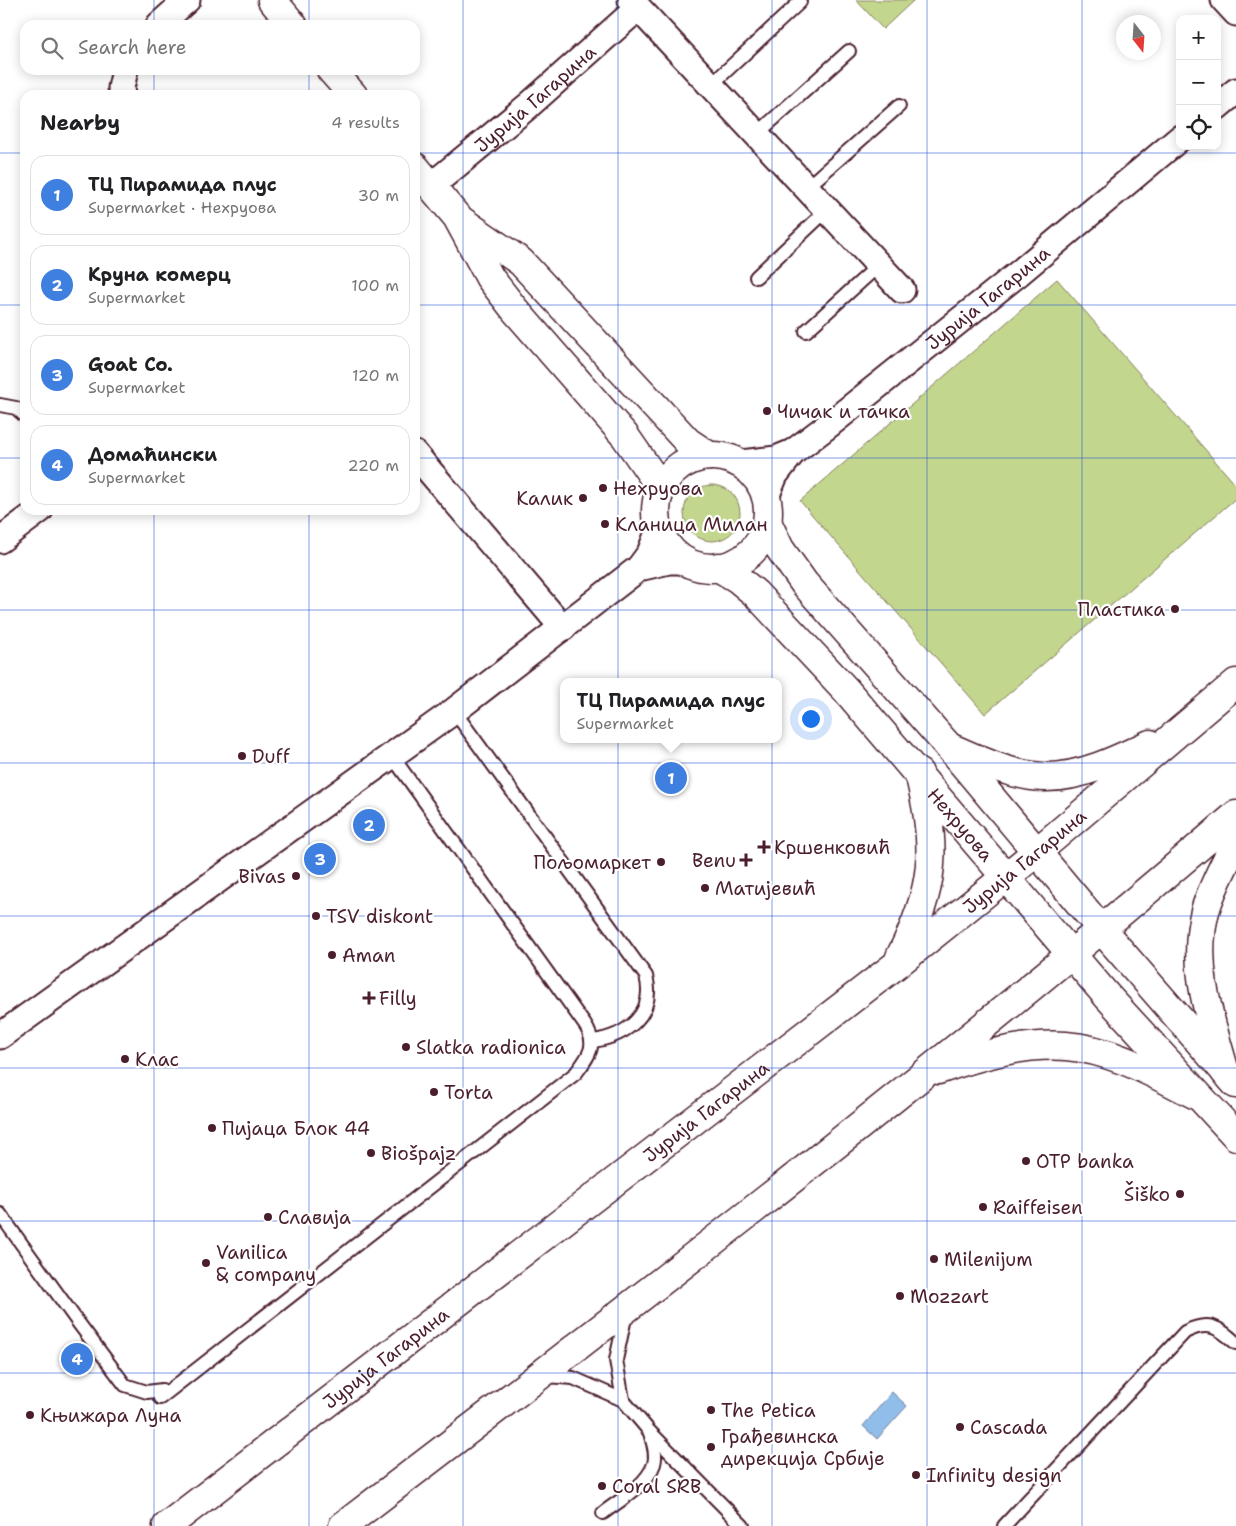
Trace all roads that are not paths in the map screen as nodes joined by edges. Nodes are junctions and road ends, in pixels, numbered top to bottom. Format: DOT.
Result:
graph roads {
  1 [pos="187,0"];
  2 [pos="272,0"];
  3 [pos="1224,0"];
  4 [pos="800,2"];
  5 [pos="634,4"];
  6 [pos="1236,13"];
  7 [pos="165,20"];
  8 [pos="289,20"];
  9 [pos="849,51"];
  10 [pos="124,75"];
  11 [pos="335,75"];
  12 [pos="711,86"];
  13 [pos="121,90"];
  14 [pos="349,90"];
  15 [pos="1236,91"];
  16 [pos="1219,105"];
  17 [pos="899,106"];
  18 [pos="757,134"];
  19 [pos="1176,141"];
  20 [pos="423,177"];
  21 [pos="806,188"];
  22 [pos="827,210"];
  23 [pos="456,217"];
  24 [pos="879,265"];
  25 [pos="756,277"];
  26 [pos="902,290"];
  27 [pos="806,331"];
  28 [pos="0,405"];
  29 [pos="20,412"];
  30 [pos="792,452"];
  31 [pos="709,456"];
  32 [pos="420,460"];
  33 [pos="741,463"];
  34 [pos="661,488"];
  35 [pos="767,509"];
  36 [pos="33,515"];
  37 [pos="659,530"];
  38 [pos="0,540"];
  39 [pos="686,561"];
  40 [pos="718,567"];
  41 [pos="639,568"];
  42 [pos="564,628"];
  43 [pos="1236,683"];
  44 [pos="454,711"];
  45 [pos="1199,715"];
  46 [pos="949,747"];
  47 [pos="392,756"];
  48 [pos="919,774"];
  49 [pos="1236,815"];
  50 [pos="1236,841"];
  51 [pos="1038,851"];
  52 [pos="1006,877"];
  53 [pos="1102,930"];
  54 [pos="1070,954"];
  55 [pos="896,965"];
  56 [pos="0,1036"];
  57 [pos="593,1041"];
  58 [pos="922,1076"];
  59 [pos="1230,1078"];
  60 [pos="1198,1096"];
  61 [pos="1236,1136"];
  62 [pos="0,1214"];
  63 [pos="627,1310"];
  64 [pos="1236,1343"];
  65 [pos="540,1376"];
  66 [pos="623,1400"];
  67 [pos="650,1432"];
  68 [pos="603,1513"];
  69 [pos="167,1526"];
  70 [pos="343,1526"];
  71 [pos="743,1526"];
  72 [pos="1004,1526"];
  1 -- 7 [label="street"];
  2 -- 8 [label="main road"];
  3 -- 6 [label="street"];
  4 -- 12 [label="lane"];
  5 -- 12 [label="street, Јурија Гагарина"];
  5 -- 20 [label="street, Јурија Гагарина"];
  9 -- 18 [label="lane"];
  10 -- 13 [label="street"];
  11 -- 14 [label="main road"];
  12 -- 18 [label="street, Јурија Гагарина"];
  15 -- 16 [label="street"];
  17 -- 21 [label="lane"];
  18 -- 21 [label="street, Јурија Гагарина"];
  19 -- 30 [label="street, Јурија Гагарина"];
  20 -- 23 [label="main road"];
  21 -- 22 [label="street, Јурија Гагарина"];
  22 -- 24 [label="street, Јурија Гагарина"];
  22 -- 25 [label="lane"];
  23 -- 31 [label="main road"];
  23 -- 34 [label="main road"];
  24 -- 26 [label="street, Јурија Гагарина"];
  24 -- 27 [label="lane"];
  28 -- 29 [label="lane"];
  30 -- 33 [label="street, Јурија Гагарина"];
  30 -- 35 [label="street, Јурија Гагарина"];
  31 -- 33 [label="main road"];
  31 -- 34 [label="main road"];
  32 -- 42 [label="street"];
  33 -- 35 [label="main road"];
  34 -- 37 [label="main road"];
  35 -- 40 [label="main road"];
  35 -- 46 [label="main road"];
  36 -- 38 [label="street"];
  37 -- 39 [label="main road"];
  37 -- 41 [label="street"];
  39 -- 40 [label="main road"];
  39 -- 41 [label="street"];
  40 -- 48 [label="main road, Нехруова"];
  41 -- 42 [label="street"];
  42 -- 44 [label="street"];
  43 -- 45 [label="main road, Јурија Гагарина"];
  44 -- 47 [label="street"];
  44 -- 57 [label="lane"];
  45 -- 46 [label="main road"];
  45 -- 51 [label="main road, Јурија Гагарина"];
  46 -- 51 [label="main road"];
  47 -- 56 [label="street"];
  47 -- 57 [label="lane"];
  48 -- 52 [label="main road, Нехруова"];
  48 -- 55 [label="main road"];
  49 -- 53 [label="main road"];
  50 -- 59 [label="main road"];
  51 -- 52 [label="main road, Јурија Гагарина"];
  51 -- 53 [label="main road"];
  52 -- 54 [label="main road, Нехруова"];
  52 -- 55 [label="main road, Јурија Гагарина"];
  53 -- 54 [label="main road"];
  53 -- 59 [label="main road"];
  54 -- 58 [label="main road"];
  54 -- 60 [label="main road, Нехруова"];
  55 -- 69 [label="main road, Јурија Гагарина"];
  57 -- 62 [label="lane"];
  58 -- 60 [label="main road"];
  58 -- 63 [label="main road"];
  60 -- 61 [label="main road, Нехруова"];
  63 -- 65 [label="main road"];
  63 -- 66 [label="lane"];
  64 -- 72 [label="lane"];
  65 -- 66 [label="lane"];
  65 -- 70 [label="main road"];
  66 -- 67 [label="lane"];
  67 -- 68 [label="lane"];
  67 -- 71 [label="lane"];
}
